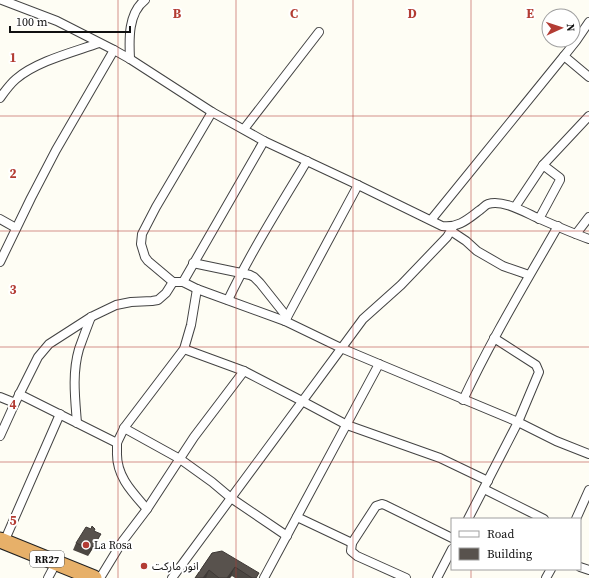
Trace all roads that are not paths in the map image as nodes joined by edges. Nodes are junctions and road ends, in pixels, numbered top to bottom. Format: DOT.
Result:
graph roads {
  1 [pos="2,0"];
  2 [pos="145,0"];
  3 [pos="589,22"];
  4 [pos="318,32"];
  5 [pos="100,43"];
  6 [pos="114,50"];
  7 [pos="564,56"];
  8 [pos="130,59"];
  9 [pos="589,77"];
  10 [pos="0,98"];
  11 [pos="212,112"];
  12 [pos="589,116"];
  13 [pos="244,129"];
  14 [pos="264,141"];
  15 [pos="307,161"];
  16 [pos="543,165"];
  17 [pos="358,185"];
  18 [pos="515,207"];
  19 [pos="589,217"];
  20 [pos="0,219"];
  21 [pos="539,219"];
  22 [pos="431,220"];
  23 [pos="558,226"];
  24 [pos="16,228"];
  25 [pos="452,229"];
  26 [pos="576,234"];
  27 [pos="589,239"];
  28 [pos="0,262"];
  29 [pos="193,263"];
  30 [pos="241,273"];
  31 [pos="530,275"];
  32 [pos="173,282"];
  33 [pos="183,282"];
  34 [pos="197,288"];
  35 [pos="228,300"];
  36 [pos="91,317"];
  37 [pos="286,319"];
  38 [pos="494,338"];
  39 [pos="341,348"];
  40 [pos="184,349"];
  41 [pos="379,364"];
  42 [pos="244,371"];
  43 [pos="19,394"];
  44 [pos="0,397"];
  45 [pos="463,400"];
  46 [pos="302,401"];
  47 [pos="15,403"];
  48 [pos="60,414"];
  49 [pos="518,422"];
  50 [pos="77,423"];
  51 [pos="347,425"];
  52 [pos="124,428"];
  53 [pos="0,436"];
  54 [pos="117,443"];
  55 [pos="589,454"];
  56 [pos="180,459"];
  57 [pos="488,481"];
  58 [pos="484,489"];
  59 [pos="589,490"];
  60 [pos="231,498"];
  61 [pos="147,509"];
  62 [pos="298,517"];
  63 [pos="469,518"];
  64 [pos="542,518"];
  65 [pos="576,518"];
  66 [pos="287,536"];
  67 [pos="451,538"];
  68 [pos="2,541"];
  69 [pos="352,543"];
  70 [pos="451,552"];
  71 [pos="56,563"];
  72 [pos="48,578"];
  73 [pos="94,578"];
  74 [pos="100,578"];
  75 [pos="172,578"];
  76 [pos="264,578"];
  77 [pos="406,578"];
  78 [pos="436,578"];
  1 -- 5 [label="street"];
  2 -- 8 [label="street"];
  3 -- 7 [label="street"];
  4 -- 13 [label="street"];
  5 -- 6 [label="street"];
  5 -- 10 [label="street"];
  6 -- 8 [label="street"];
  6 -- 24 [label="street"];
  7 -- 9 [label="street"];
  7 -- 22 [label="street"];
  8 -- 11 [label="street"];
  11 -- 13 [label="street"];
  11 -- 32 [label="street"];
  12 -- 16 [label="street"];
  13 -- 14 [label="street"];
  14 -- 15 [label="street"];
  14 -- 29 [label="street"];
  15 -- 17 [label="street"];
  15 -- 30 [label="street"];
  16 -- 18 [label="street"];
  16 -- 21 [label="street"];
  17 -- 22 [label="street"];
  17 -- 37 [label="street"];
  18 -- 21 [label="street"];
  18 -- 25 [label="street"];
  19 -- 26 [label="street"];
  20 -- 24 [label="street"];
  21 -- 23 [label="street"];
  22 -- 25 [label="street"];
  23 -- 26 [label="street"];
  23 -- 31 [label="street"];
  24 -- 28 [label="street"];
  25 -- 31 [label="street"];
  25 -- 39 [label="street"];
  26 -- 27 [label="street"];
  29 -- 30 [label="street"];
  29 -- 33 [label="street"];
  30 -- 35 [label="street"];
  30 -- 37 [label="street"];
  31 -- 38 [label="street"];
  32 -- 33 [label="street"];
  32 -- 36 [label="street"];
  33 -- 34 [label="street"];
  34 -- 35 [label="street"];
  34 -- 40 [label="street"];
  35 -- 37 [label="street"];
  36 -- 43 [label="street"];
  36 -- 50 [label="street"];
  37 -- 39 [label="street"];
  38 -- 45 [label="street"];
  38 -- 49 [label="street"];
  39 -- 41 [label="street"];
  39 -- 46 [label="street"];
  40 -- 42 [label="street"];
  40 -- 52 [label="street"];
  41 -- 45 [label="street"];
  41 -- 51 [label="street"];
  42 -- 46 [label="street"];
  42 -- 56 [label="street"];
  43 -- 47 [label="street"];
  43 -- 48 [label="street"];
  44 -- 47 [label="street"];
  45 -- 49 [label="street"];
  46 -- 51 [label="street"];
  46 -- 60 [label="street"];
  47 -- 53 [label="street"];
  48 -- 50 [label="street"];
  48 -- 68 [label="street"];
  49 -- 55 [label="street"];
  49 -- 57 [label="street"];
  50 -- 54 [label="street"];
  51 -- 57 [label="street"];
  51 -- 62 [label="street"];
  52 -- 54 [label="street"];
  52 -- 56 [label="street"];
  54 -- 61 [label="street"];
  56 -- 60 [label="street"];
  56 -- 61 [label="street"];
  57 -- 58 [label="street"];
  58 -- 63 [label="street"];
  58 -- 64 [label="street"];
  59 -- 65 [label="street"];
  60 -- 66 [label="street"];
  60 -- 75 [label="street"];
  61 -- 74 [label="street"];
  62 -- 66 [label="street"];
  62 -- 69 [label="street"];
  66 -- 76 [label="street"];
  67 -- 69 [label="street"];
  68 -- 71 [label="highway, RR27"];
  69 -- 77 [label="street"];
  70 -- 78 [label="street"];
  71 -- 72 [label="street"];
  71 -- 73 [label="highway, RR27"];
}
